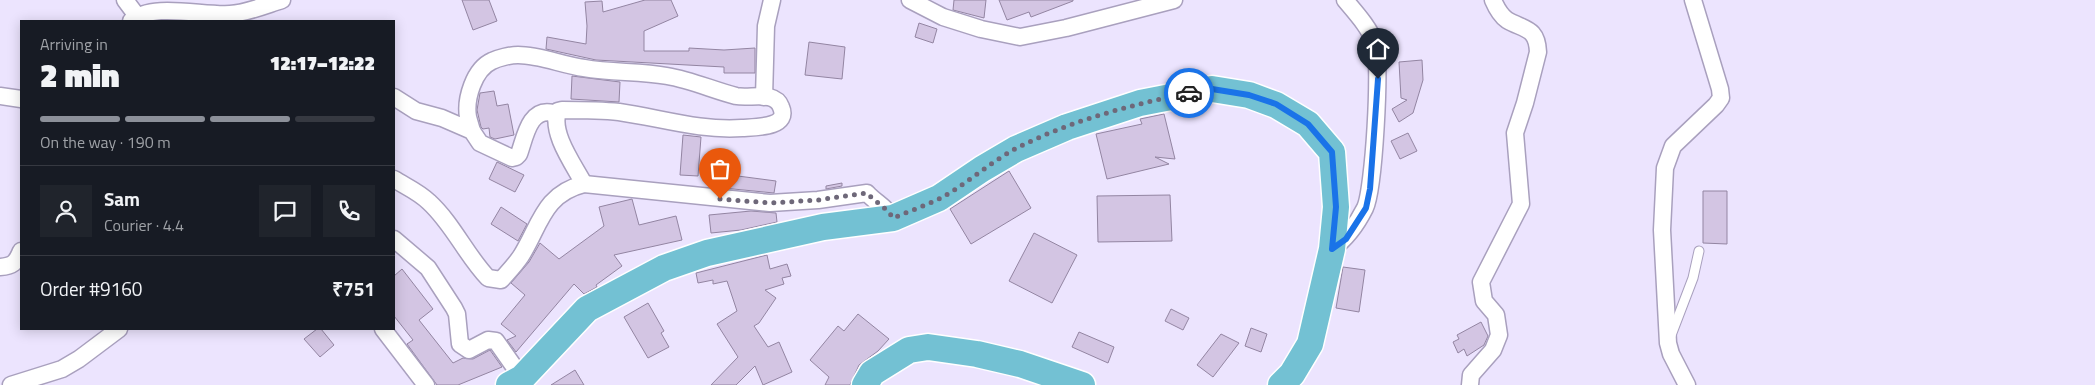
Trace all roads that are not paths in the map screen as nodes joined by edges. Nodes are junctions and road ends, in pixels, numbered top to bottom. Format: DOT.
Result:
graph roads {
  1 [pos="125,0"];
  2 [pos="282,0"];
  3 [pos="772,0"];
  4 [pos="910,0"];
  5 [pos="1174,0"];
  6 [pos="1345,0"];
  7 [pos="1493,0"];
  8 [pos="1693,0"];
  9 [pos="134,19"];
  10 [pos="0,96"];
  11 [pos="764,97"];
  12 [pos="395,98"];
  13 [pos="20,99"];
  14 [pos="556,118"];
  15 [pos="472,131"];
  16 [pos="395,180"];
  17 [pos="584,184"];
  18 [pos="893,218"];
  19 [pos="395,240"];
  20 [pos="1332,249"];
  21 [pos="1699,251"];
  22 [pos="20,253"];
  23 [pos="0,267"];
  24 [pos="118,330"];
  25 [pos="384,330"];
  26 [pos="1668,343"];
  27 [pos="516,382"];
  28 [pos="11,385"];
  29 [pos="426,385"];
  30 [pos="865,385"];
  31 [pos="1082,385"];
  32 [pos="1281,385"];
  33 [pos="1470,385"];
  34 [pos="1687,385"];
  1 -- 9 [label="street"];
  2 -- 9 [label="street"];
  3 -- 11 [label="street"];
  4 -- 5 [label="street"];
  6 -- 20 [label="street"];
  7 -- 33 [label="street"];
  8 -- 26 [label="street"];
  10 -- 13 [label="street"];
  11 -- 14 [label="street"];
  11 -- 15 [label="street"];
  12 -- 15 [label="street"];
  14 -- 15 [label="street"];
  14 -- 17 [label="street"];
  16 -- 17 [label="street"];
  17 -- 18 [label="street"];
  18 -- 20 [label="main road"];
  18 -- 27 [label="main road"];
  19 -- 27 [label="street"];
  20 -- 32 [label="main road"];
  21 -- 26 [label="lane"];
  22 -- 23 [label="street"];
  24 -- 28 [label="street"];
  25 -- 29 [label="street"];
  26 -- 34 [label="street"];
  30 -- 31 [label="main road"];
}
